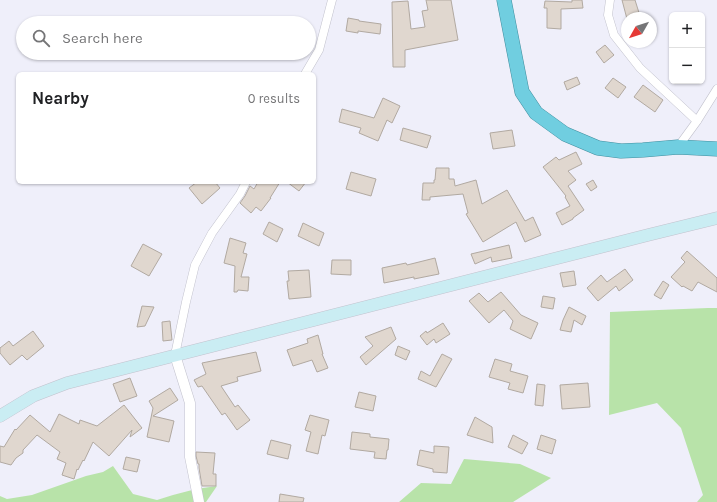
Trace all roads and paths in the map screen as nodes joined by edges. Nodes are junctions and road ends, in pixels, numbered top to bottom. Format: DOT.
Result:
graph roads {
  1 [pos="332,0"];
  2 [pos="504,0"];
  3 [pos="610,0"];
  4 [pos="316,55"];
  5 [pos="313,60"];
  6 [pos="306,72"];
  7 [pos="717,89"];
  8 [pos="697,121"];
  9 [pos="678,147"];
  10 [pos="717,149"];
  11 [pos="245,184"];
  12 [pos="717,218"];
  13 [pos="175,355"];
  14 [pos="0,416"];
  15 [pos="199,502"];
  1 -- 4 [label="street"];
  2 -- 9 [label="highway"];
  3 -- 8 [label="street"];
  5 -- 6 [label="street"];
  7 -- 8 [label="street"];
  8 -- 9 [label="street"];
  9 -- 10 [label="highway"];
  11 -- 13 [label="street"];
  12 -- 13 [label="main road"];
  13 -- 14 [label="main road"];
  13 -- 15 [label="street"];
}
